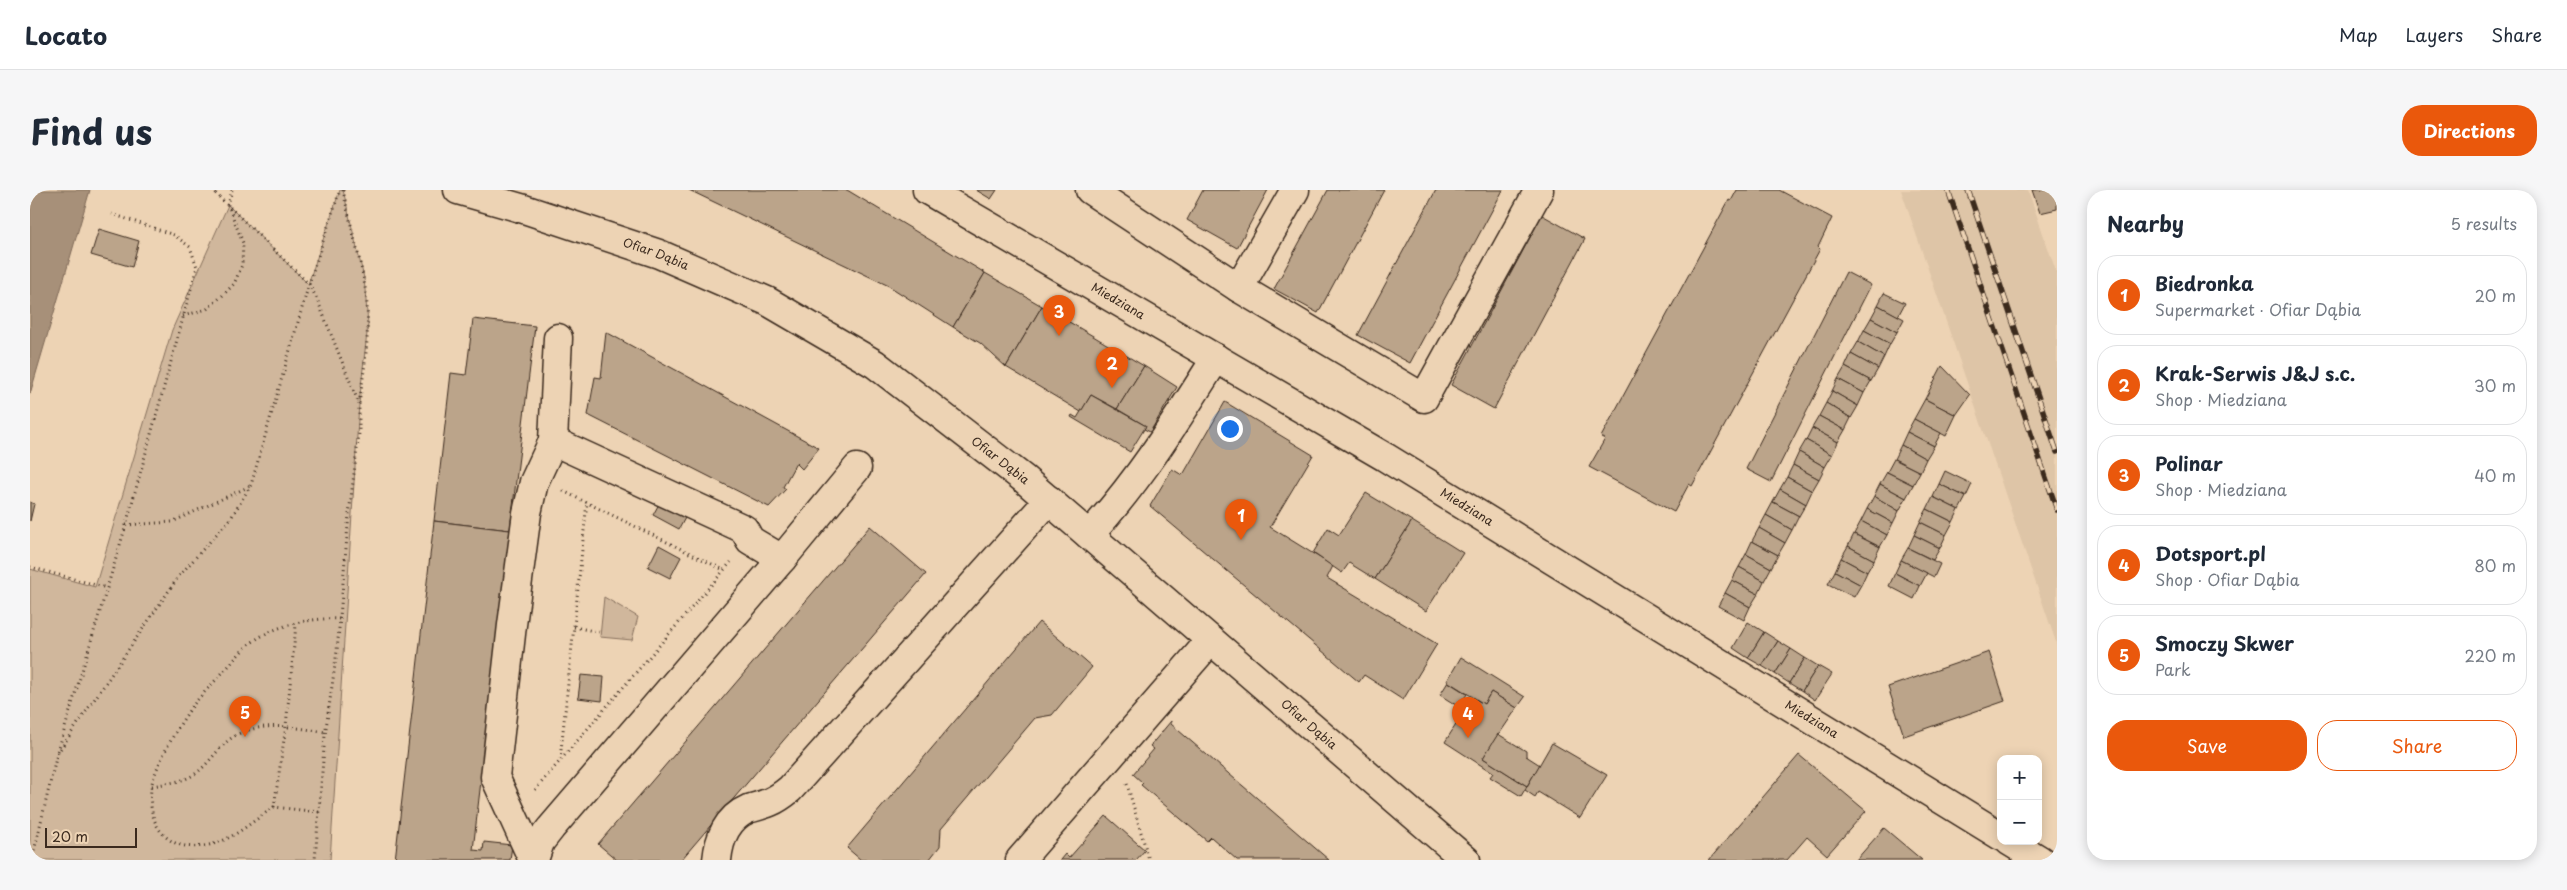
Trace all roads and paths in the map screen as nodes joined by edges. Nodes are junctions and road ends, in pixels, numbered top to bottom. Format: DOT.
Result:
graph roads {
  1 [pos="212,190"];
  2 [pos="232,190"];
  3 [pos="342,190"];
  4 [pos="458,190"];
  5 [pos="927,190"];
  6 [pos="1090,190"];
  7 [pos="1295,190"];
  8 [pos="1539,190"];
  9 [pos="228,205"];
  10 [pos="112,214"];
  11 [pos="308,284"];
  12 [pos="1239,288"];
  13 [pos="182,316"];
  14 [pos="558,338"];
  15 [pos="1216,358"];
  16 [pos="359,404"];
  17 [pos="554,440"];
  18 [pos="856,468"];
  19 [pos="534,482"];
  20 [pos="251,485"];
  21 [pos="1049,500"];
  22 [pos="587,502"];
  23 [pos="126,525"];
  24 [pos="1090,535"];
  25 [pos="750,540"];
  26 [pos="782,559"];
  27 [pos="30,568"];
  28 [pos="724,570"];
  29 [pos="107,588"];
  30 [pos="340,619"];
  31 [pos="296,625"];
  32 [pos="574,627"];
  33 [pos="599,632"];
  34 [pos="1210,640"];
  35 [pos="286,726"];
  36 [pos="326,732"];
  37 [pos="1116,749"];
  38 [pos="57,754"];
  39 [pos="560,760"];
  40 [pos="152,786"];
  41 [pos="274,807"];
  42 [pos="319,812"];
  43 [pos="551,828"];
  44 [pos="1997,834"];
  45 [pos="2016,845"];
  46 [pos="32,860"];
  47 [pos="315,860"];
  48 [pos="533,860"];
  49 [pos="717,860"];
  50 [pos="1020,860"];
  51 [pos="1149,860"];
  52 [pos="1466,860"];
  53 [pos="2040,860"];
  1 -- 9 [label="path"];
  2 -- 9 [label="path"];
  3 -- 11 [label="path"];
  3 -- 16 [label="path"];
  4 -- 21 [label="street, Ofiar Dąbia"];
  5 -- 15 [label="street, Miedziana"];
  6 -- 12 [label="street"];
  7 -- 12 [label="street"];
  8 -- 12 [label="street"];
  9 -- 11 [label="path"];
  9 -- 13 [label="path"];
  10 -- 13 [label="path"];
  11 -- 16 [label="path"];
  11 -- 20 [label="path"];
  13 -- 23 [label="path"];
  14 -- 17 [label="street"];
  15 -- 24 [label="street"];
  15 -- 44 [label="street, Miedziana"];
  16 -- 30 [label="path"];
  17 -- 19 [label="street"];
  17 -- 25 [label="street"];
  18 -- 26 [label="street"];
  19 -- 22 [label="path"];
  19 -- 48 [label="street"];
  20 -- 23 [label="path"];
  20 -- 38 [label="path"];
  21 -- 24 [label="street, Ofiar Dąbia"];
  21 -- 49 [label="street"];
  22 -- 28 [label="path"];
  22 -- 32 [label="path"];
  23 -- 29 [label="path"];
  24 -- 34 [label="street, Ofiar Dąbia"];
  25 -- 26 [label="street"];
  25 -- 28 [label="path"];
  26 -- 43 [label="street"];
  27 -- 29 [label="path"];
  28 -- 39 [label="path"];
  29 -- 38 [label="path"];
  30 -- 31 [label="path"];
  30 -- 36 [label="path"];
  31 -- 35 [label="path"];
  31 -- 40 [label="path"];
  32 -- 33 [label="path"];
  32 -- 39 [label="path"];
  34 -- 37 [label="street"];
  34 -- 52 [label="street, Ofiar Dąbia"];
  35 -- 36 [label="path"];
  35 -- 40 [label="path"];
  35 -- 41 [label="path"];
  36 -- 42 [label="path"];
  37 -- 50 [label="street"];
  37 -- 51 [label="path"];
  38 -- 46 [label="path"];
  39 -- 43 [label="path"];
  40 -- 41 [label="path"];
  41 -- 42 [label="path"];
  42 -- 47 [label="path"];
  43 -- 48 [label="street"];
  45 -- 53 [label="street"];
}
